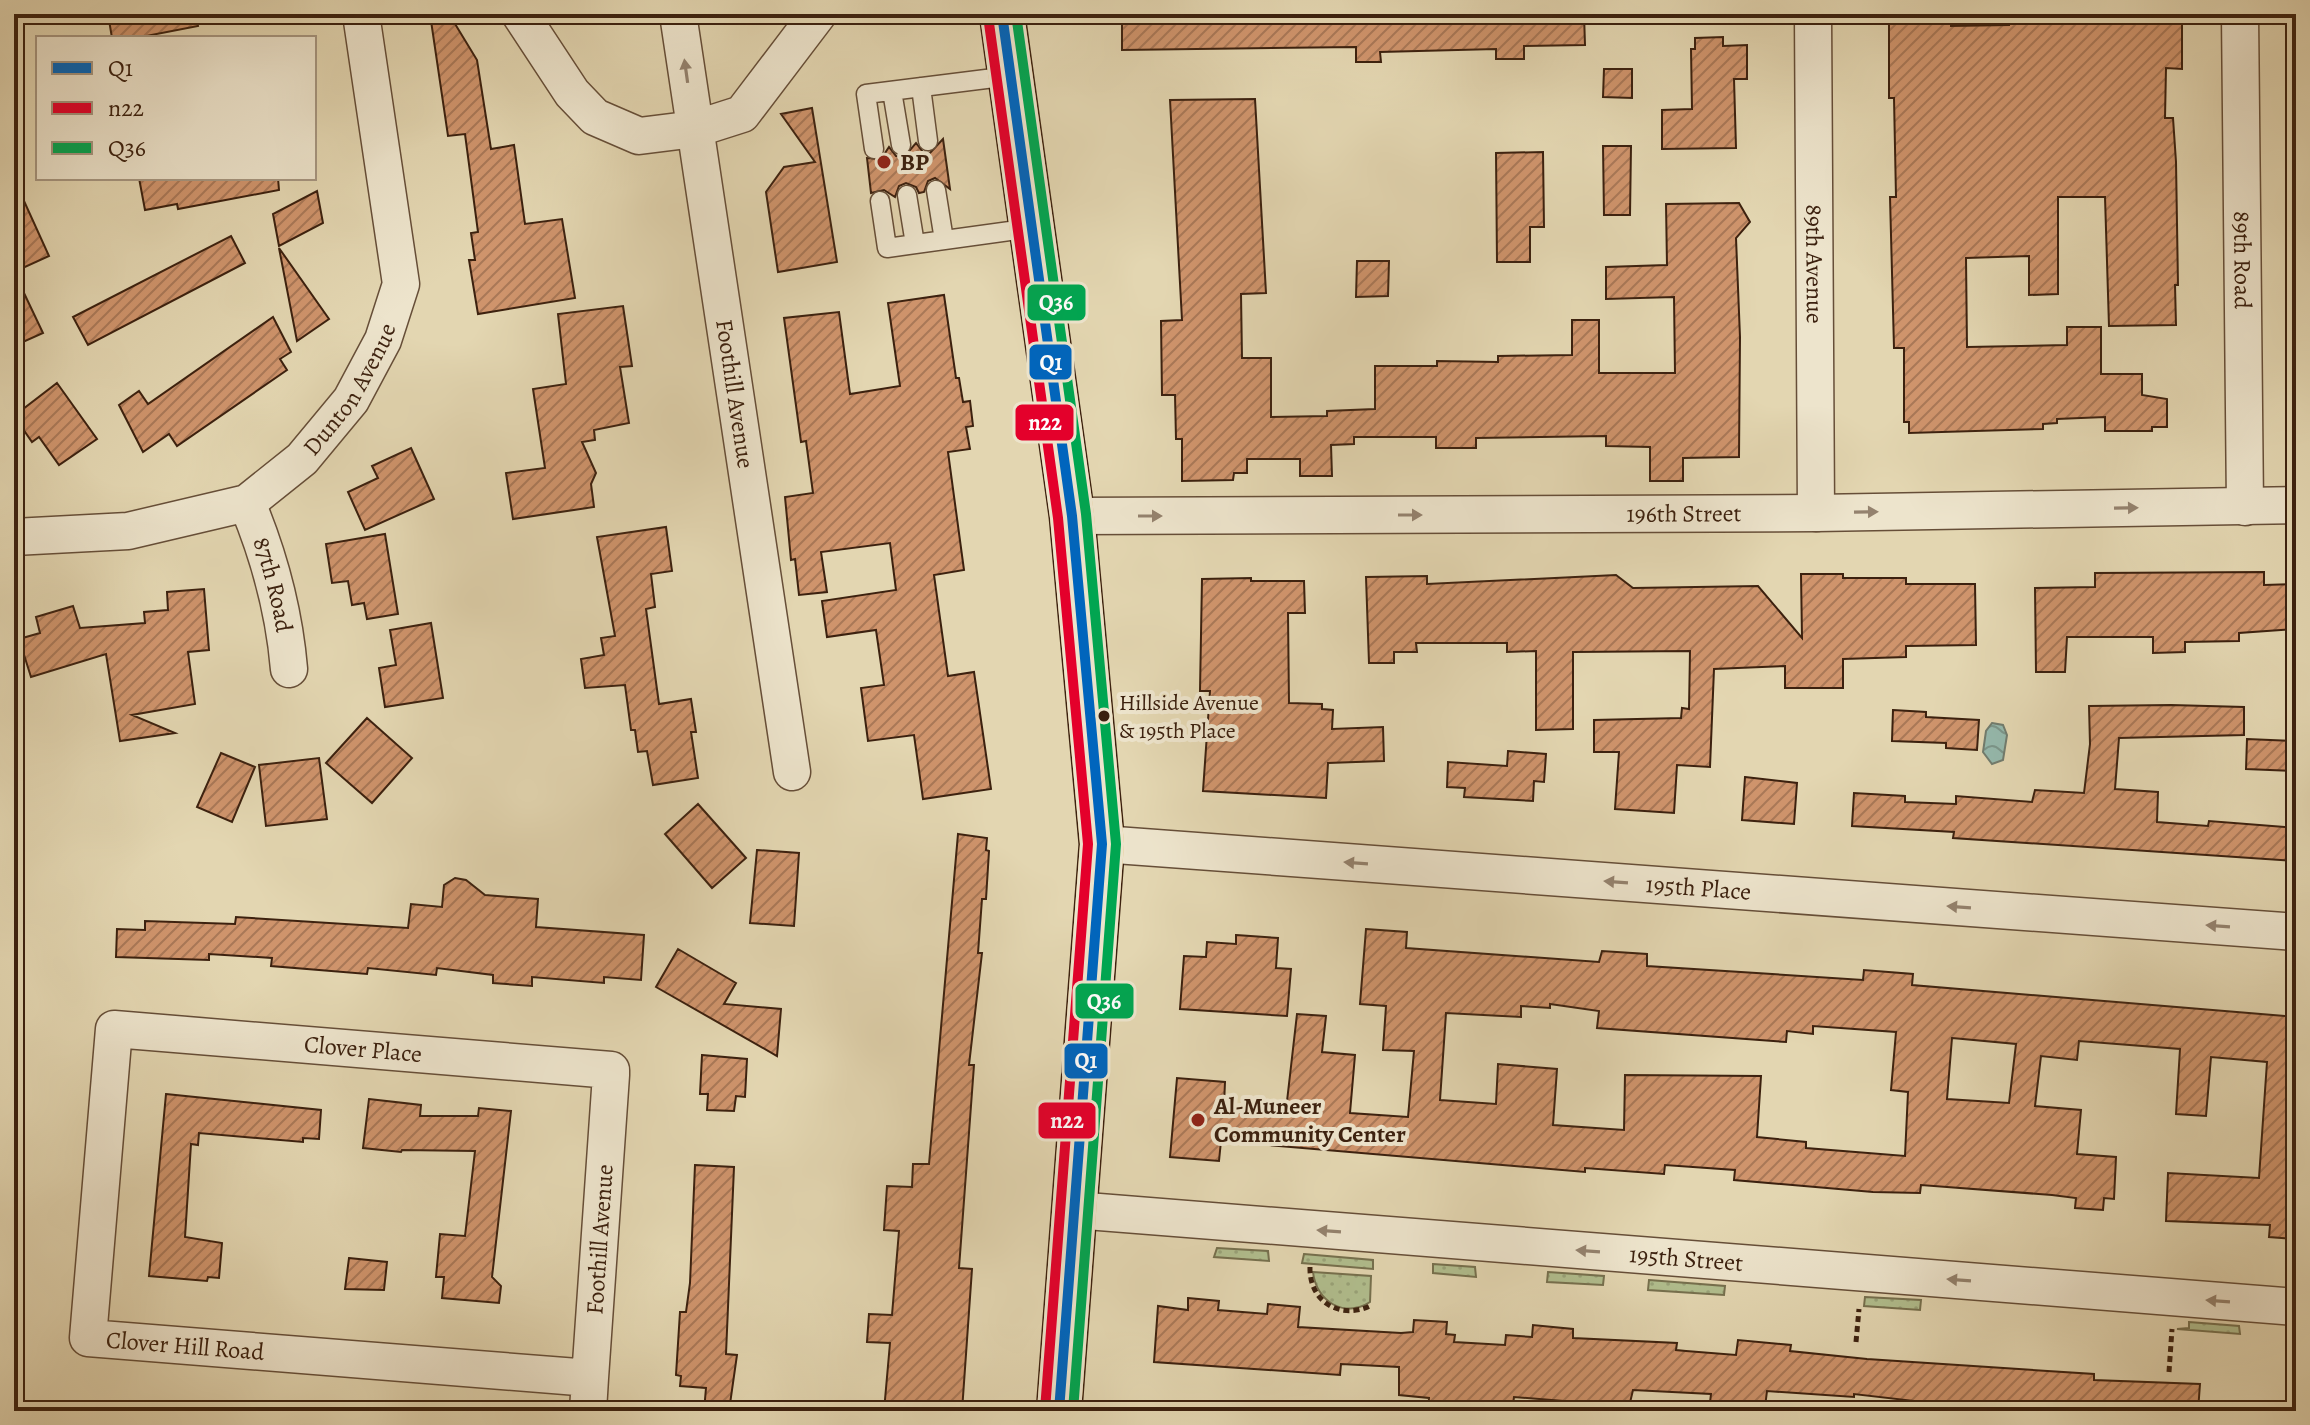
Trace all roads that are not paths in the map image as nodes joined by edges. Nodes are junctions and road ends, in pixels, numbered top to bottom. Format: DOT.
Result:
graph roads {
  1 [pos="361,14"];
  2 [pos="520,14"];
  3 [pos="678,14"];
  4 [pos="818,14"];
  5 [pos="1002,14"];
  6 [pos="1813,14"];
  7 [pos="2240,14"];
  8 [pos="1010,76"];
  9 [pos="921,87"];
  10 [pos="892,91"];
  11 [pos="695,129"];
  12 [pos="928,141"];
  13 [pos="901,145"];
  14 [pos="874,149"];
  15 [pos="936,190"];
  16 [pos="907,195"];
  17 [pos="880,201"];
  18 [pos="1031,228"];
  19 [pos="944,240"];
  20 [pos="915,244"];
  21 [pos="247,503"];
  22 [pos="2296,505"];
  23 [pos="2245,507"];
  24 [pos="1816,513"];
  25 [pos="1072,516"];
  26 [pos="14,537"];
  27 [pos="289,669"];
  28 [pos="792,772"];
  29 [pos="1102,844"];
  30 [pos="2296,932"];
  31 [pos="114,1029"];
  32 [pos="611,1070"];
  33 [pos="1074,1210"];
  34 [pos="2296,1307"];
  35 [pos="589,1395"];
  36 [pos="1059,1411"];
  1 -- 21 [label="street, Dunton Avenue"];
  2 -- 11 [label="street"];
  11 -- 3 [label="street, Foothill Avenue, one-way"];
  4 -- 11 [label="street"];
  5 -- 8 [label="main road"];
  6 -- 24 [label="street, 89th Avenue"];
  7 -- 23 [label="street, 89th Road"];
  8 -- 9 [label="lane"];
  8 -- 18 [label="main road"];
  9 -- 10 [label="lane"];
  9 -- 12 [label="lane"];
  10 -- 13 [label="lane"];
  10 -- 14 [label="lane"];
  11 -- 28 [label="street, Foothill Avenue"];
  15 -- 19 [label="lane"];
  16 -- 20 [label="lane"];
  17 -- 20 [label="lane"];
  18 -- 19 [label="lane"];
  18 -- 25 [label="main road"];
  19 -- 20 [label="lane"];
  21 -- 26 [label="street, Dunton Avenue"];
  21 -- 27 [label="street, 87th Road"];
  22 -- 23 [label="street, 196th Street"];
  24 -- 23 [label="street, 196th Street, one-way"];
  25 -- 24 [label="street, 196th Street, one-way"];
  25 -- 29 [label="main road"];
  30 -- 29 [label="street, 195th Place, one-way"];
  29 -- 33 [label="main road"];
  31 -- 32 [label="street, Clover Place"];
  31 -- 35 [label="street, Clover Hill Road"];
  32 -- 35 [label="street, Foothill Avenue"];
  34 -- 33 [label="street, 195th Street, one-way"];
  33 -- 36 [label="main road"];
}
